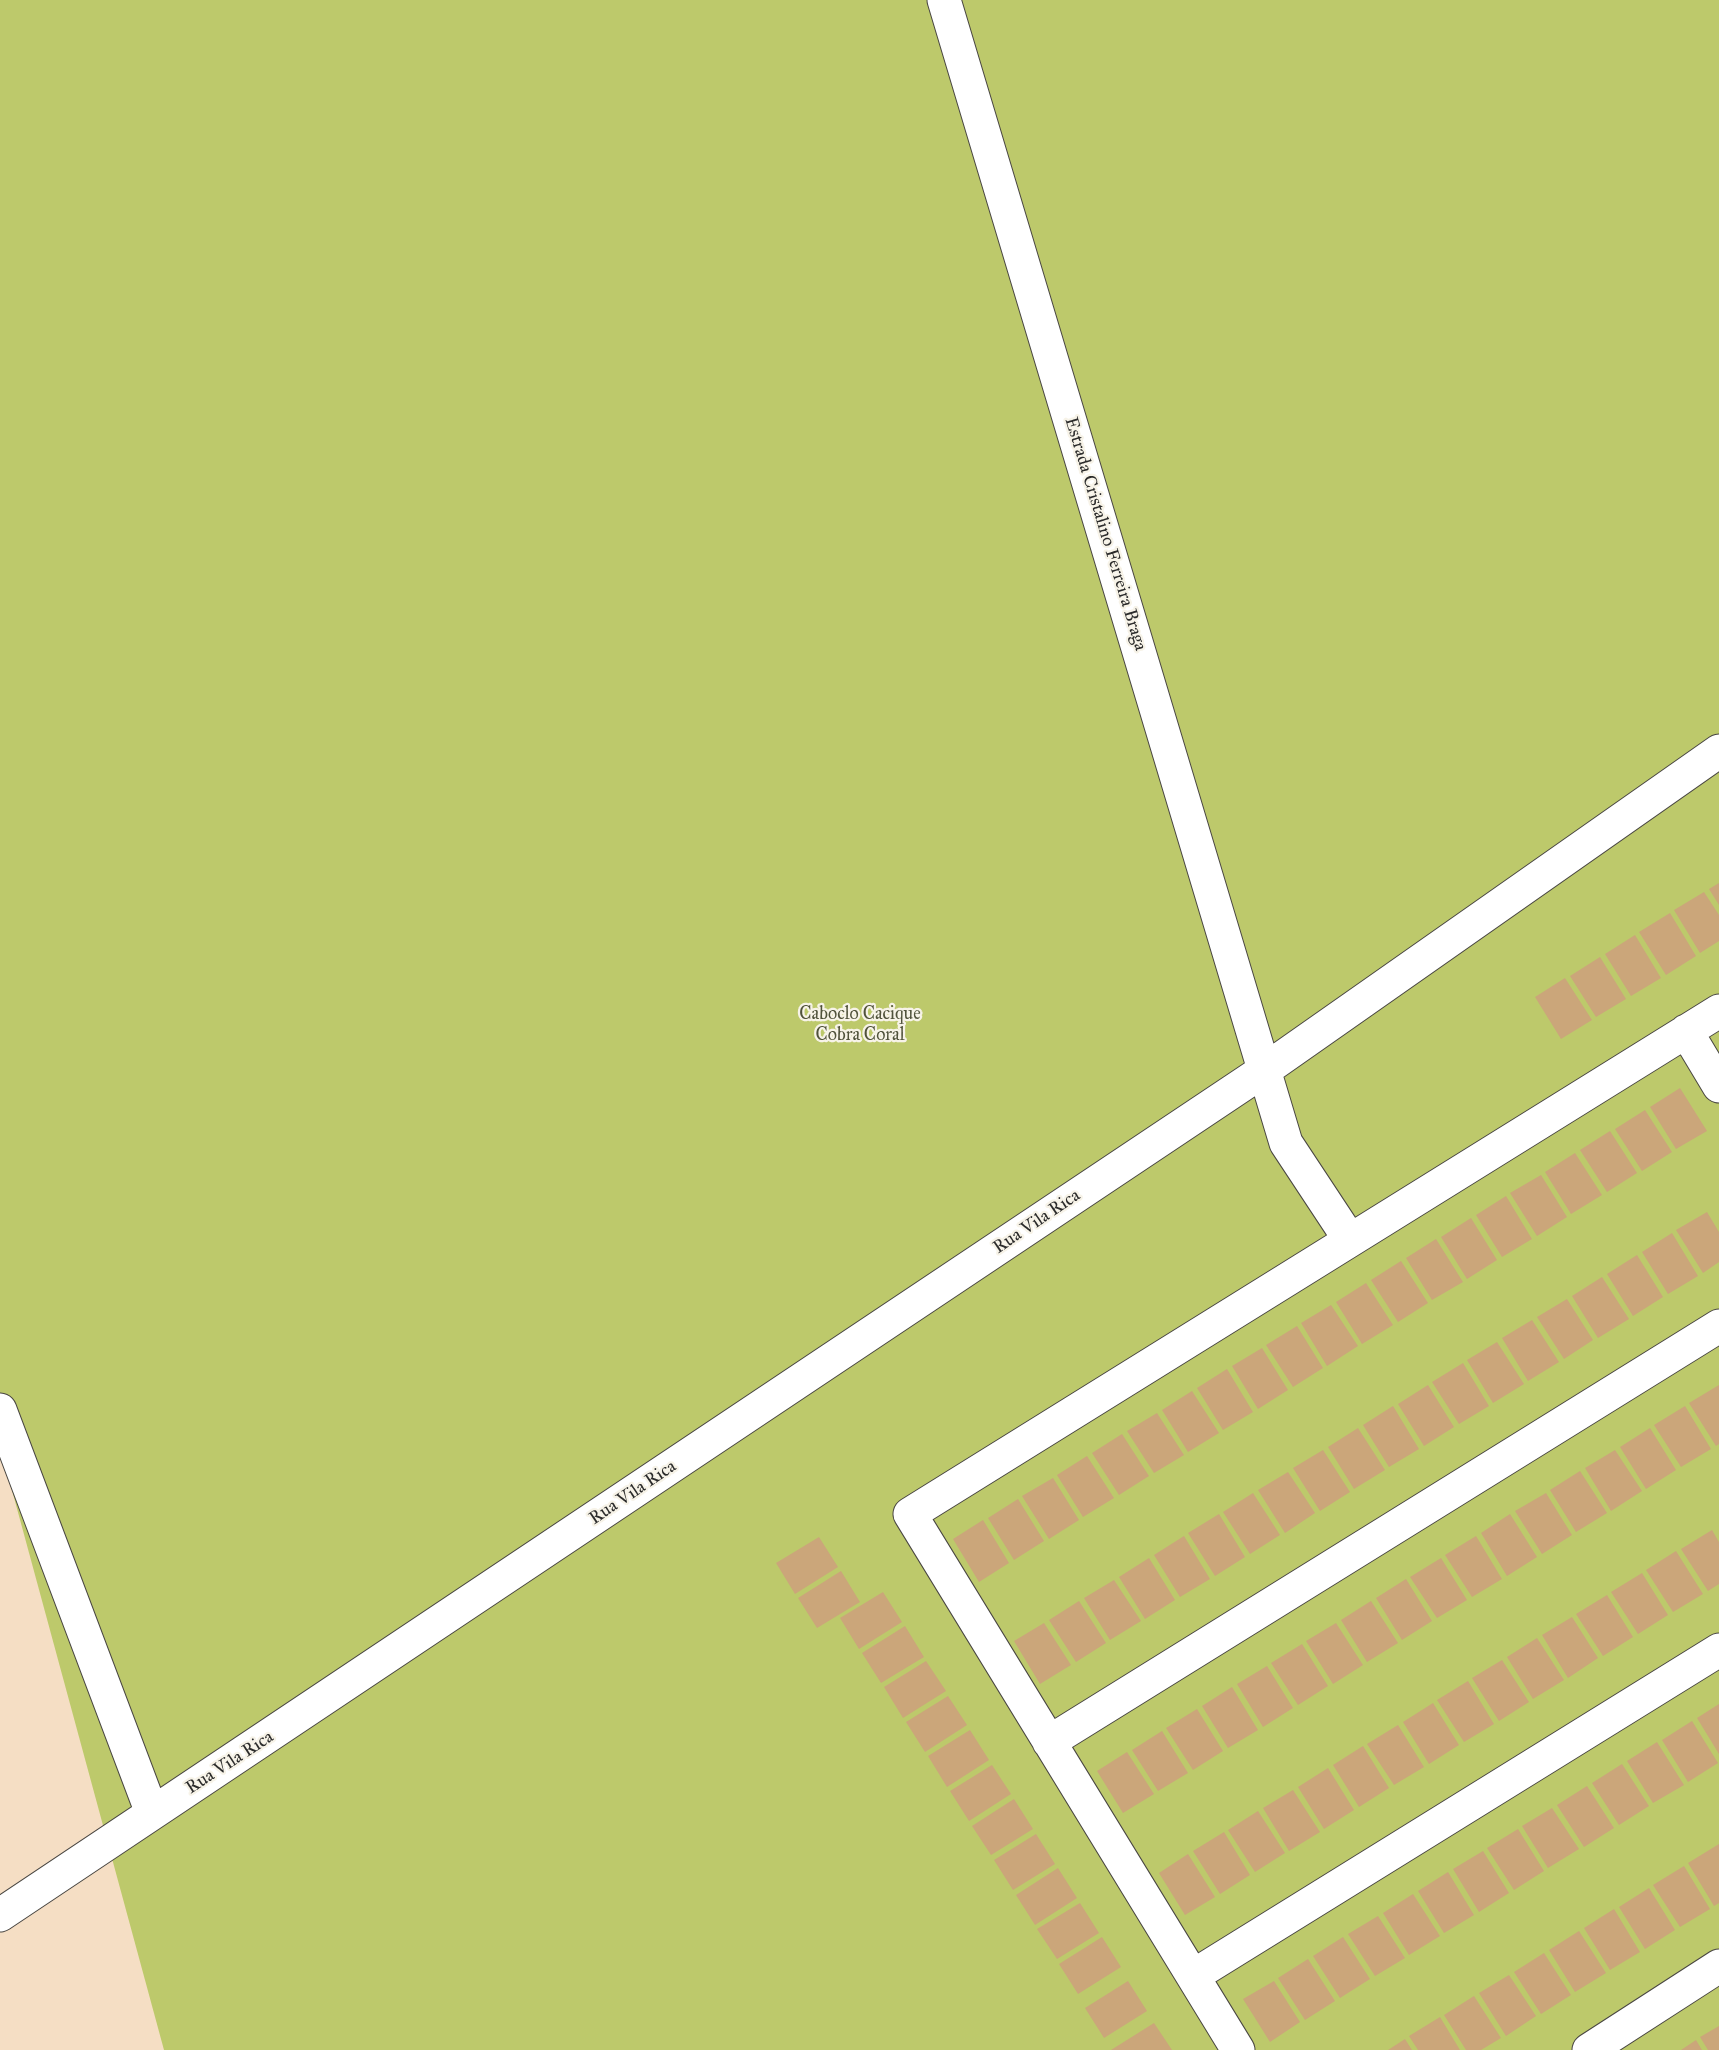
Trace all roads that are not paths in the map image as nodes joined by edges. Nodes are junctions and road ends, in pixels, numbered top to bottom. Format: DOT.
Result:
graph roads {
  1 [pos="944,0"];
  2 [pos="1719,751"];
  3 [pos="1719,1011"];
  4 [pos="1686,1031"];
  5 [pos="1266,1069"];
  6 [pos="1719,1086"];
  7 [pos="1350,1240"];
  8 [pos="1719,1326"];
  9 [pos="0,1410"];
  10 [pos="7,1452"];
  11 [pos="1719,1650"];
  12 [pos="1049,1742"];
  13 [pos="152,1813"];
  14 [pos="0,1915"];
  15 [pos="1719,1966"];
  16 [pos="1193,1976"];
  17 [pos="1238,2050"];
  18 [pos="1588,2050"];
  1 -- 5 [label="street, Estrada Cristalino Ferreira Braga"];
  2 -- 5 [label="street, Rua Vila Rica"];
  3 -- 4 [label="street"];
  4 -- 6 [label="street"];
  4 -- 7 [label="street"];
  5 -- 7 [label="street, Estrada Cristalino Ferreira Braga"];
  5 -- 13 [label="street, Rua Vila Rica"];
  7 -- 12 [label="street"];
  8 -- 12 [label="street"];
  9 -- 10 [label="street"];
  10 -- 13 [label="street"];
  11 -- 16 [label="street"];
  12 -- 16 [label="street"];
  13 -- 14 [label="street, Rua Vila Rica"];
  15 -- 18 [label="street"];
  16 -- 17 [label="street"];
}
